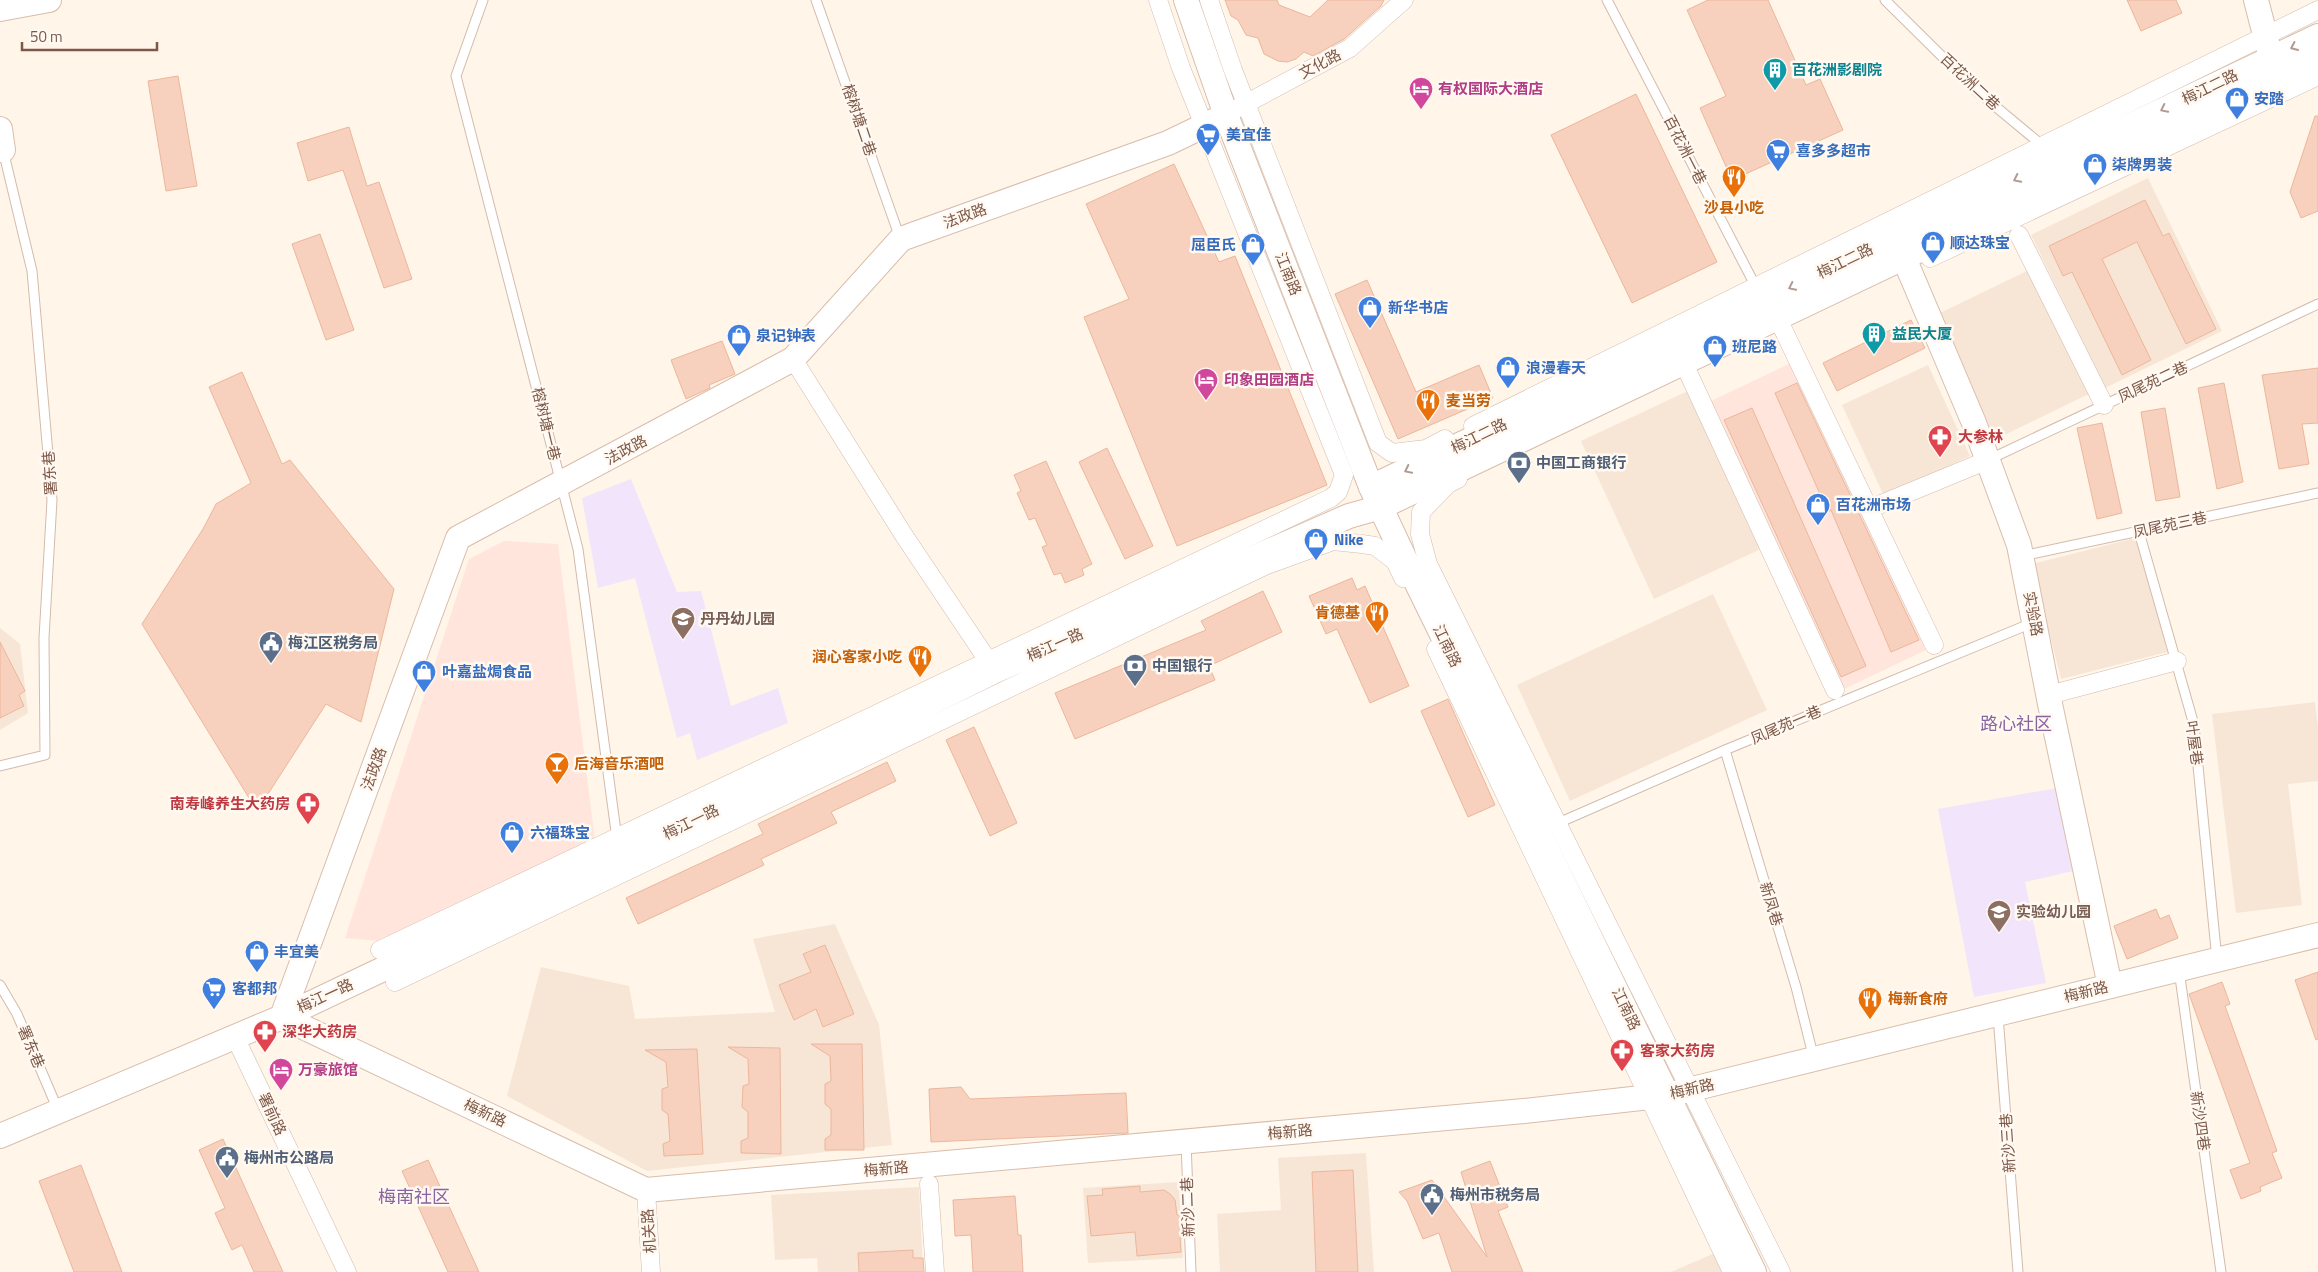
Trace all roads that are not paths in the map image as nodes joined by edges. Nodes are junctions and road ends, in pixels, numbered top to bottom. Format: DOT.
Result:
graph roads {
  1 [pos="49,0"];
  2 [pos="483,0"];
  3 [pos="816,0"];
  4 [pos="1158,0"];
  5 [pos="1186,0"];
  6 [pos="1209,0"];
  7 [pos="1404,0"];
  8 [pos="1606,0"];
  9 [pos="1885,0"];
  10 [pos="2256,0"];
  11 [pos="0,9"];
  12 [pos="2318,10"];
  13 [pos="2318,36"];
  14 [pos="2268,47"];
  15 [pos="2318,60"];
  16 [pos="2318,76"];
  17 [pos="1246,104"];
  18 [pos="1226,115"];
  19 [pos="1204,125"];
  20 [pos="1,143"];
  21 [pos="2051,152"];
  22 [pos="2019,234"];
  23 [pos="901,239"];
  24 [pos="1904,258"];
  25 [pos="1759,294"];
  26 [pos="2318,304"];
  27 [pos="1780,323"];
  28 [pos="793,359"];
  29 [pos="1686,368"];
  30 [pos="2104,405"];
  31 [pos="1988,460"];
  32 [pos="562,484"];
  33 [pos="2318,493"];
  34 [pos="1376,497"];
  35 [pos="1869,509"];
  36 [pos="2139,532"];
  37 [pos="2022,556"];
  38 [pos="2034,622"];
  39 [pos="1934,645"];
  40 [pos="2176,661"];
  41 [pos="992,666"];
  42 [pos="1835,690"];
  43 [pos="2049,695"];
  44 [pos="1725,750"];
  45 [pos="0,766"];
  46 [pos="1539,831"];
  47 [pos="618,847"];
  48 [pos="2318,935"];
  49 [pos="380,950"];
  50 [pos="2217,960"];
  51 [pos="2179,969"];
  52 [pos="395,982"];
  53 [pos="0,985"];
  54 [pos="2110,986"];
  55 [pos="1997,1014"];
  56 [pos="282,1017"];
  57 [pos="235,1037"];
  58 [pos="1814,1059"];
  59 [pos="1668,1095"];
  60 [pos="58,1110"];
  61 [pos="0,1136"];
  62 [pos="1186,1142"];
  63 [pos="929,1184"];
  64 [pos="646,1190"];
  65 [pos="347,1272"];
  66 [pos="651,1272"];
  67 [pos="935,1272"];
  68 [pos="1191,1272"];
  69 [pos="1732,1272"];
  70 [pos="1754,1272"];
  71 [pos="1781,1272"];
  72 [pos="2018,1272"];
  73 [pos="2221,1272"];
  1 -- 11 [label="main road"];
  2 -- 32 [label="lane, 榕树塘一巷"];
  3 -- 23 [label="lane, 榕树塘二巷"];
  4 -- 19 [label="street"];
  5 -- 18 [label="main road, 江南路"];
  6 -- 17 [label="street"];
  7 -- 17 [label="street, 文化路"];
  8 -- 25 [label="lane, 百花洲一巷"];
  9 -- 21 [label="lane, 百花洲二巷"];
  10 -- 14 [label="main road"];
  12 -- 14 [label="street"];
  13 -- 14 [label="main road, 梅江二路, one-way"];
  14 -- 21 [label="main road, 梅江二路"];
  15 -- 24 [label="main road, 梅江二路"];
  16 -- 71 [label="street"];
  17 -- 18 [label="street, 文化路"];
  17 -- 25 [label="street"];
  18 -- 19 [label="main road, 法政路"];
  18 -- 34 [label="main road, 江南路"];
  19 -- 23 [label="main road, 法政路"];
  19 -- 41 [label="street"];
  20 -- 45 [label="lane, 署东巷"];
  21 -- 25 [label="main road, 梅江二路"];
  22 -- 30 [label="street"];
  23 -- 28 [label="main road, 法政路"];
  24 -- 31 [label="main road, 实验路"];
  24 -- 34 [label="main road, 梅江二路"];
  25 -- 34 [label="main road, 梅江二路, one-way"];
  26 -- 30 [label="lane, 凤尾苑二巷"];
  27 -- 35 [label="street"];
  28 -- 32 [label="main road, 法政路"];
  28 -- 41 [label="street"];
  29 -- 42 [label="street"];
  30 -- 31 [label="lane, 凤尾苑二巷"];
  31 -- 35 [label="street"];
  31 -- 37 [label="main road, 实验路"];
  32 -- 47 [label="lane, 榕树塘一巷"];
  32 -- 56 [label="main road, 法政路"];
  33 -- 36 [label="lane, 凤尾苑三巷"];
  34 -- 41 [label="main road, 梅江一路"];
  34 -- 46 [label="main road, 江南路"];
  35 -- 39 [label="street"];
  36 -- 37 [label="lane, 凤尾苑三巷"];
  36 -- 40 [label="lane, 叶屋巷"];
  37 -- 38 [label="main road, 实验路"];
  38 -- 43 [label="main road, 实验路"];
  38 -- 44 [label="lane, 凤尾苑一巷"];
  40 -- 43 [label="street"];
  40 -- 50 [label="lane, 叶屋巷"];
  41 -- 47 [label="main road, 梅江一路"];
  43 -- 54 [label="main road, 实验路"];
  44 -- 46 [label="lane, 凤尾苑一巷"];
  44 -- 58 [label="lane, 新凤巷"];
  46 -- 59 [label="main road, 江南路"];
  47 -- 49 [label="street"];
  47 -- 56 [label="main road, 梅江一路"];
  48 -- 50 [label="main road, 梅新路"];
  50 -- 51 [label="main road, 梅新路"];
  51 -- 54 [label="main road, 梅新路"];
  51 -- 73 [label="lane, 新沙四巷"];
  52 -- 69 [label="street"];
  53 -- 60 [label="lane, 署东巷"];
  54 -- 55 [label="main road, 梅新路"];
  55 -- 58 [label="main road, 梅新路"];
  55 -- 72 [label="lane, 新沙三巷"];
  56 -- 57 [label="main road, 梅江一路"];
  56 -- 64 [label="main road, 梅新路"];
  57 -- 60 [label="main road, 梅江一路"];
  57 -- 65 [label="street, 署前路"];
  58 -- 59 [label="main road, 梅新路"];
  59 -- 62 [label="main road, 梅新路"];
  59 -- 70 [label="main road, 江南路"];
  60 -- 61 [label="main road, 梅江一路"];
  62 -- 64 [label="main road, 梅新路"];
  62 -- 68 [label="lane, 新沙二巷"];
  63 -- 67 [label="street"];
  64 -- 66 [label="street, 机关路"];
}
